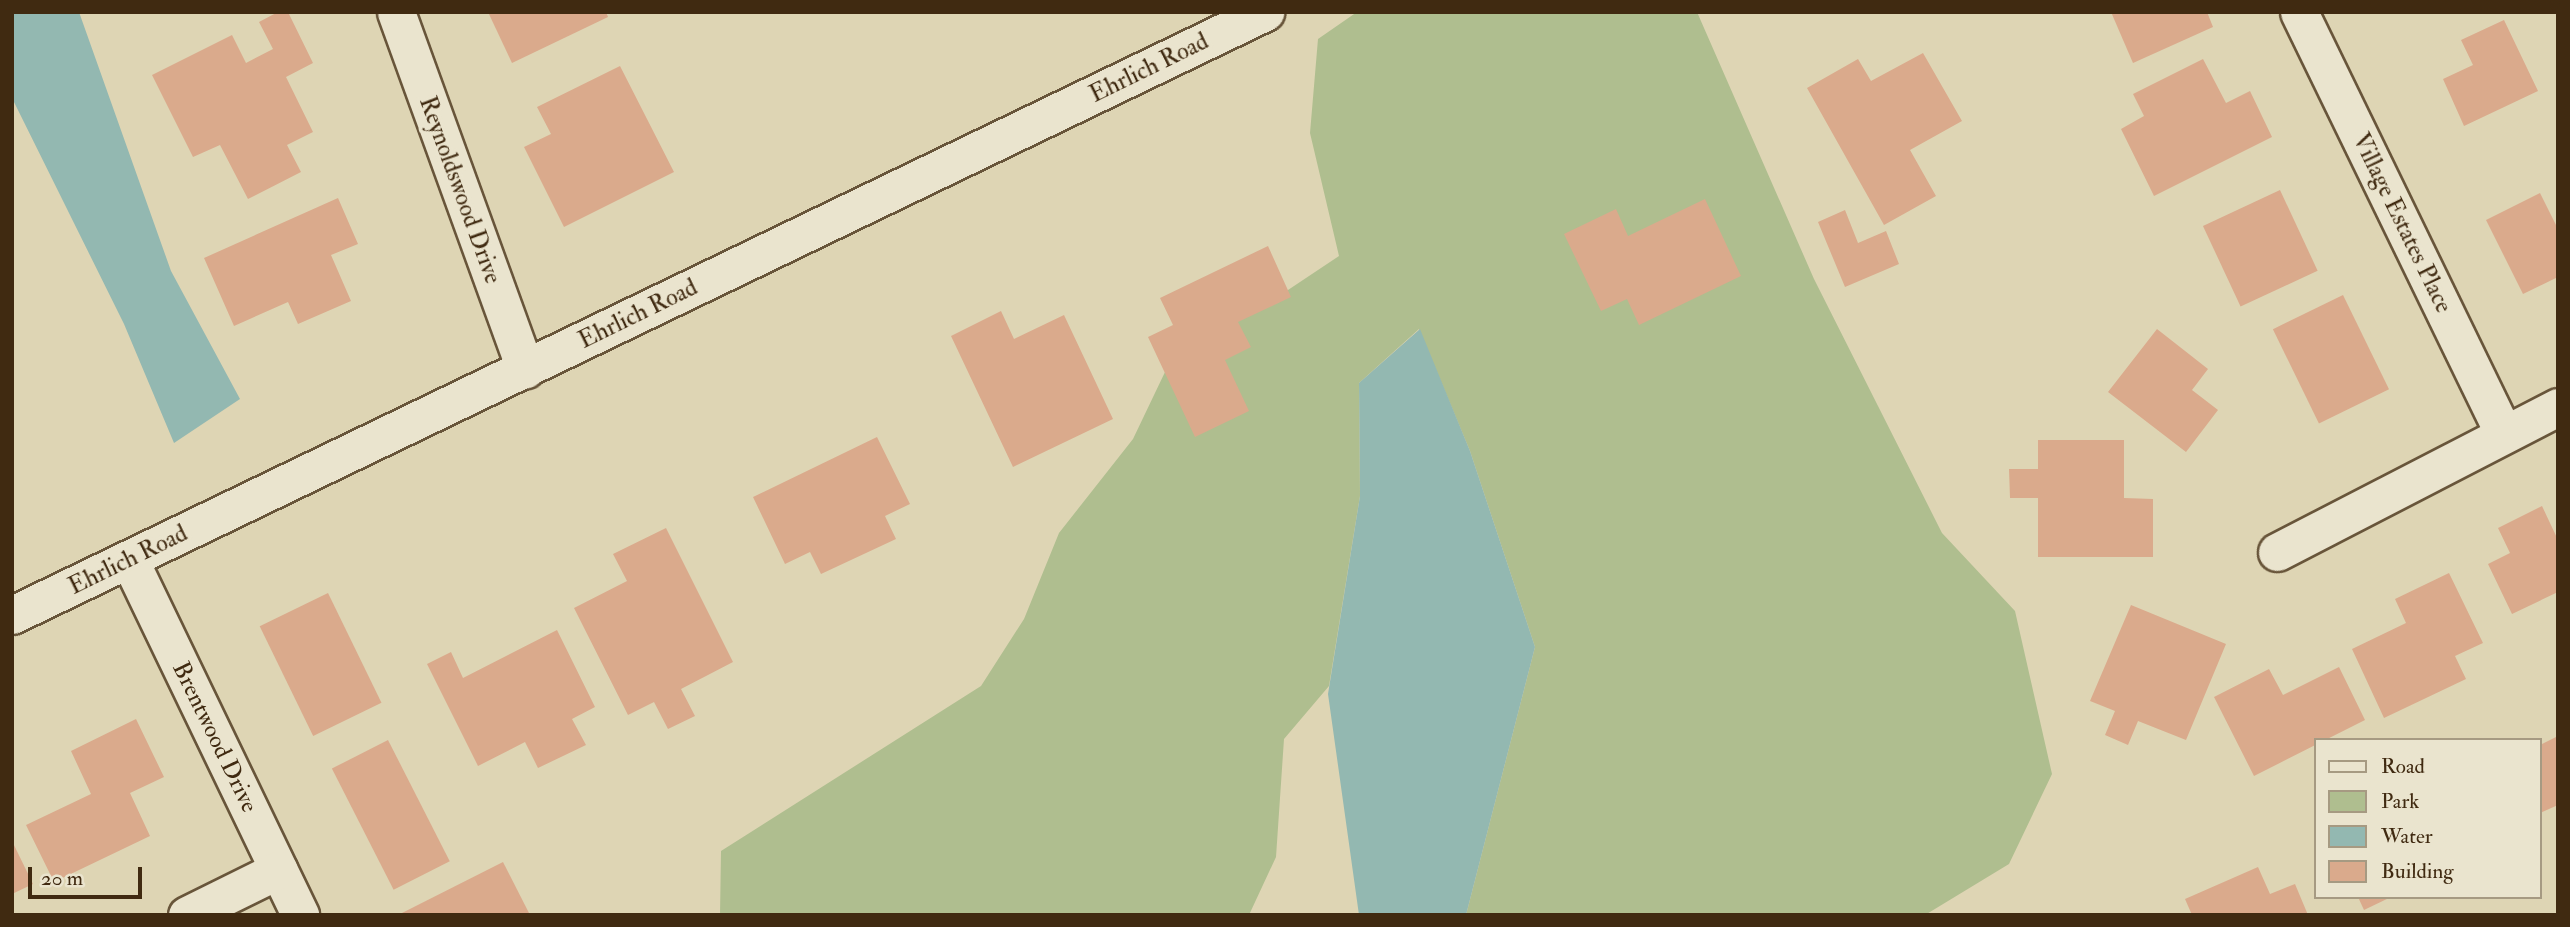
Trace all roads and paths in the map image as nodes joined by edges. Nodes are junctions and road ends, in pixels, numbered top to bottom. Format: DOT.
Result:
graph roads {
  1 [pos="396,12"];
  2 [pos="1265,12"];
  3 [pos="2299,12"];
  4 [pos="525,369"];
  5 [pos="2558,407"];
  6 [pos="2504,434"];
  7 [pos="2277,552"];
  8 [pos="129,559"];
  9 [pos="12,615"];
  10 [pos="278,870"];
  11 [pos="187,915"];
  12 [pos="300,915"];
  1 -- 4 [label="street, Reynoldswood Drive"];
  2 -- 4 [label="street, Ehrlich Road"];
  3 -- 6 [label="street, Village Estates Place"];
  4 -- 8 [label="street, Ehrlich Road"];
  5 -- 6 [label="street"];
  6 -- 7 [label="street"];
  8 -- 9 [label="street, Ehrlich Road"];
  8 -- 10 [label="street, Brentwood Drive"];
  10 -- 11 [label="street"];
  10 -- 12 [label="street, Brentwood Drive"];
}
